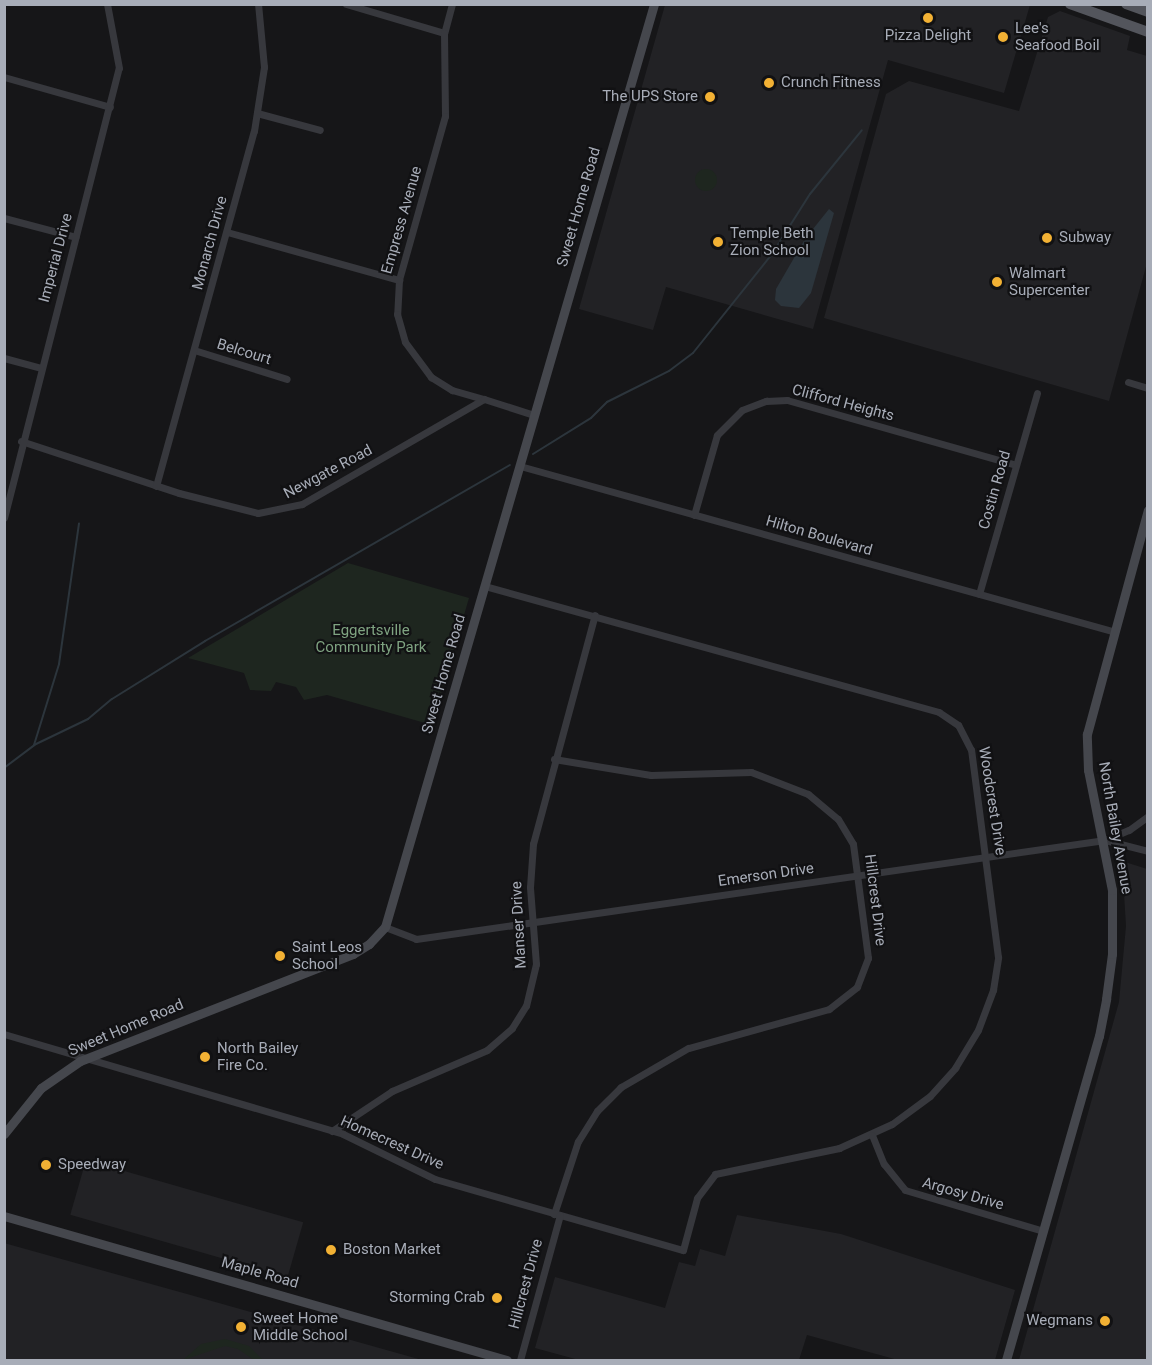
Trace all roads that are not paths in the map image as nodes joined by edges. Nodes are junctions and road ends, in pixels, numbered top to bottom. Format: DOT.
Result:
graph roads {
  1 [pos="107,4"];
  2 [pos="258,4"];
  3 [pos="346,4"];
  4 [pos="452,4"];
  5 [pos="654,4"];
  6 [pos="1070,4"];
  7 [pos="1129,5"];
  8 [pos="1148,12"];
  9 [pos="1148,32"];
  10 [pos="444,33"];
  11 [pos="4,77"];
  12 [pos="110,107"];
  13 [pos="257,113"];
  14 [pos="320,130"];
  15 [pos="4,218"];
  16 [pos="227,232"];
  17 [pos="76,237"];
  18 [pos="399,280"];
  19 [pos="194,350"];
  20 [pos="4,358"];
  21 [pos="41,368"];
  22 [pos="287,379"];
  23 [pos="1128,382"];
  24 [pos="1148,388"];
  25 [pos="1036,393"];
  26 [pos="484,399"];
  27 [pos="534,415"];
  28 [pos="21,441"];
  29 [pos="1016,465"];
  30 [pos="520,466"];
  31 [pos="156,486"];
  32 [pos="6,502"];
  33 [pos="1148,510"];
  34 [pos="694,515"];
  35 [pos="4,518"];
  36 [pos="485,586"];
  37 [pos="979,594"];
  38 [pos="595,615"];
  39 [pos="1112,631"];
  40 [pos="554,759"];
  41 [pos="1148,816"];
  42 [pos="1105,840"];
  43 [pos="1148,851"];
  44 [pos="988,856"];
  45 [pos="860,875"];
  46 [pos="533,922"];
  47 [pos="385,927"];
  48 [pos="4,1034"];
  49 [pos="87,1058"];
  50 [pos="332,1131"];
  51 [pos="4,1134"];
  52 [pos="872,1135"];
  53 [pos="698,1198"];
  54 [pos="557,1215"];
  55 [pos="4,1216"];
  56 [pos="1043,1231"];
  57 [pos="507,1360"];
  58 [pos="520,1360"];
  59 [pos="1006,1360"];
  1 -- 12 [label="street, Imperial Drive"];
  2 -- 13 [label="street, Monarch Drive"];
  3 -- 10 [label="street"];
  4 -- 10 [label="street, Empress Avenue"];
  5 -- 27 [label="street, Sweet Home Road"];
  6 -- 9 [label="main road"];
  7 -- 8 [label="main road"];
  10 -- 18 [label="street, Empress Avenue"];
  11 -- 12 [label="street"];
  12 -- 17 [label="street, Imperial Drive"];
  13 -- 14 [label="street"];
  13 -- 16 [label="street, Monarch Drive"];
  15 -- 17 [label="street"];
  16 -- 18 [label="street"];
  16 -- 19 [label="street, Monarch Drive"];
  17 -- 21 [label="street, Imperial Drive"];
  18 -- 26 [label="street, Empress Avenue"];
  19 -- 22 [label="street, Belcourt"];
  19 -- 31 [label="street, Monarch Drive"];
  20 -- 21 [label="street"];
  21 -- 28 [label="street, Imperial Drive"];
  23 -- 24 [label="street"];
  25 -- 29 [label="street, Costin Road"];
  26 -- 27 [label="street"];
  26 -- 31 [label="street, Newgate Road"];
  27 -- 30 [label="street, Sweet Home Road"];
  28 -- 31 [label="street, Newgate Road"];
  28 -- 32 [label="street, Imperial Drive"];
  29 -- 34 [label="street, Clifford Heights"];
  29 -- 37 [label="street, Costin Road"];
  30 -- 34 [label="street, Hilton Boulevard"];
  30 -- 36 [label="street, Sweet Home Road"];
  32 -- 35 [label="street, Imperial Drive"];
  33 -- 39 [label="street, North Bailey Avenue"];
  34 -- 37 [label="street, Hilton Boulevard"];
  36 -- 38 [label="street, Woodcrest Drive"];
  36 -- 47 [label="street, Sweet Home Road"];
  37 -- 39 [label="street, Hilton Boulevard"];
  38 -- 40 [label="street, Manser Drive"];
  38 -- 44 [label="street, Woodcrest Drive"];
  39 -- 42 [label="street, North Bailey Avenue"];
  40 -- 45 [label="street, Hillcrest Drive"];
  40 -- 46 [label="street, Manser Drive"];
  41 -- 42 [label="street, Emerson Drive"];
  42 -- 43 [label="street"];
  42 -- 44 [label="street, Emerson Drive"];
  42 -- 56 [label="street, North Bailey Avenue"];
  44 -- 45 [label="street, Emerson Drive"];
  44 -- 52 [label="street, Woodcrest Drive"];
  45 -- 46 [label="street, Emerson Drive"];
  45 -- 54 [label="street, Hillcrest Drive"];
  46 -- 47 [label="street, Emerson Drive"];
  46 -- 50 [label="street, Manser Drive"];
  47 -- 49 [label="street, Sweet Home Road"];
  48 -- 49 [label="street, Homecrest Drive"];
  49 -- 50 [label="street, Homecrest Drive"];
  49 -- 51 [label="street, Sweet Home Road"];
  50 -- 54 [label="street, Homecrest Drive"];
  52 -- 53 [label="street, Woodcrest Drive"];
  52 -- 56 [label="street, Argosy Drive"];
  53 -- 54 [label="street, Homecrest Drive"];
  54 -- 58 [label="street, Hillcrest Drive"];
  55 -- 57 [label="street, Maple Road"];
  56 -- 59 [label="street, North Bailey Avenue"];
}
